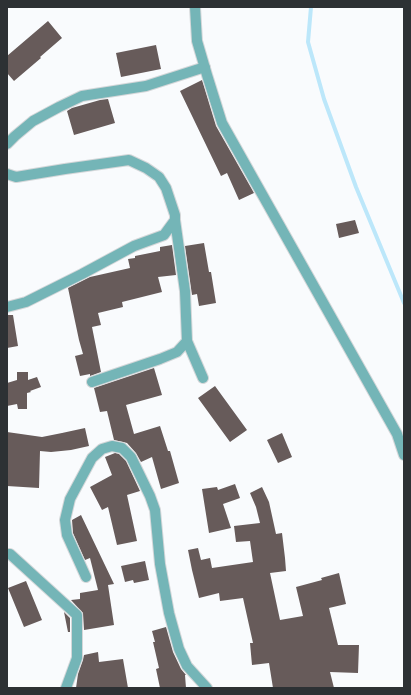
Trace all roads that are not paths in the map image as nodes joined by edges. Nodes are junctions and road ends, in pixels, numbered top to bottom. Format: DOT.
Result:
graph roads {
  1 [pos="195,7"];
  2 [pos="205,67"];
  3 [pos="7,144"];
  4 [pos="7,174"];
  5 [pos="175,220"];
  6 [pos="7,307"];
  7 [pos="187,341"];
  8 [pos="203,378"];
  9 [pos="92,382"];
  10 [pos="404,455"];
  11 [pos="7,554"];
  12 [pos="86,577"];
  13 [pos="66,688"];
  14 [pos="207,688"];
  1 -- 2 [label="street"];
  2 -- 3 [label="street"];
  2 -- 10 [label="street"];
  4 -- 5 [label="street"];
  5 -- 6 [label="street"];
  5 -- 7 [label="street"];
  7 -- 8 [label="street"];
  7 -- 9 [label="street"];
  11 -- 13 [label="street"];
  12 -- 14 [label="street"];
}
